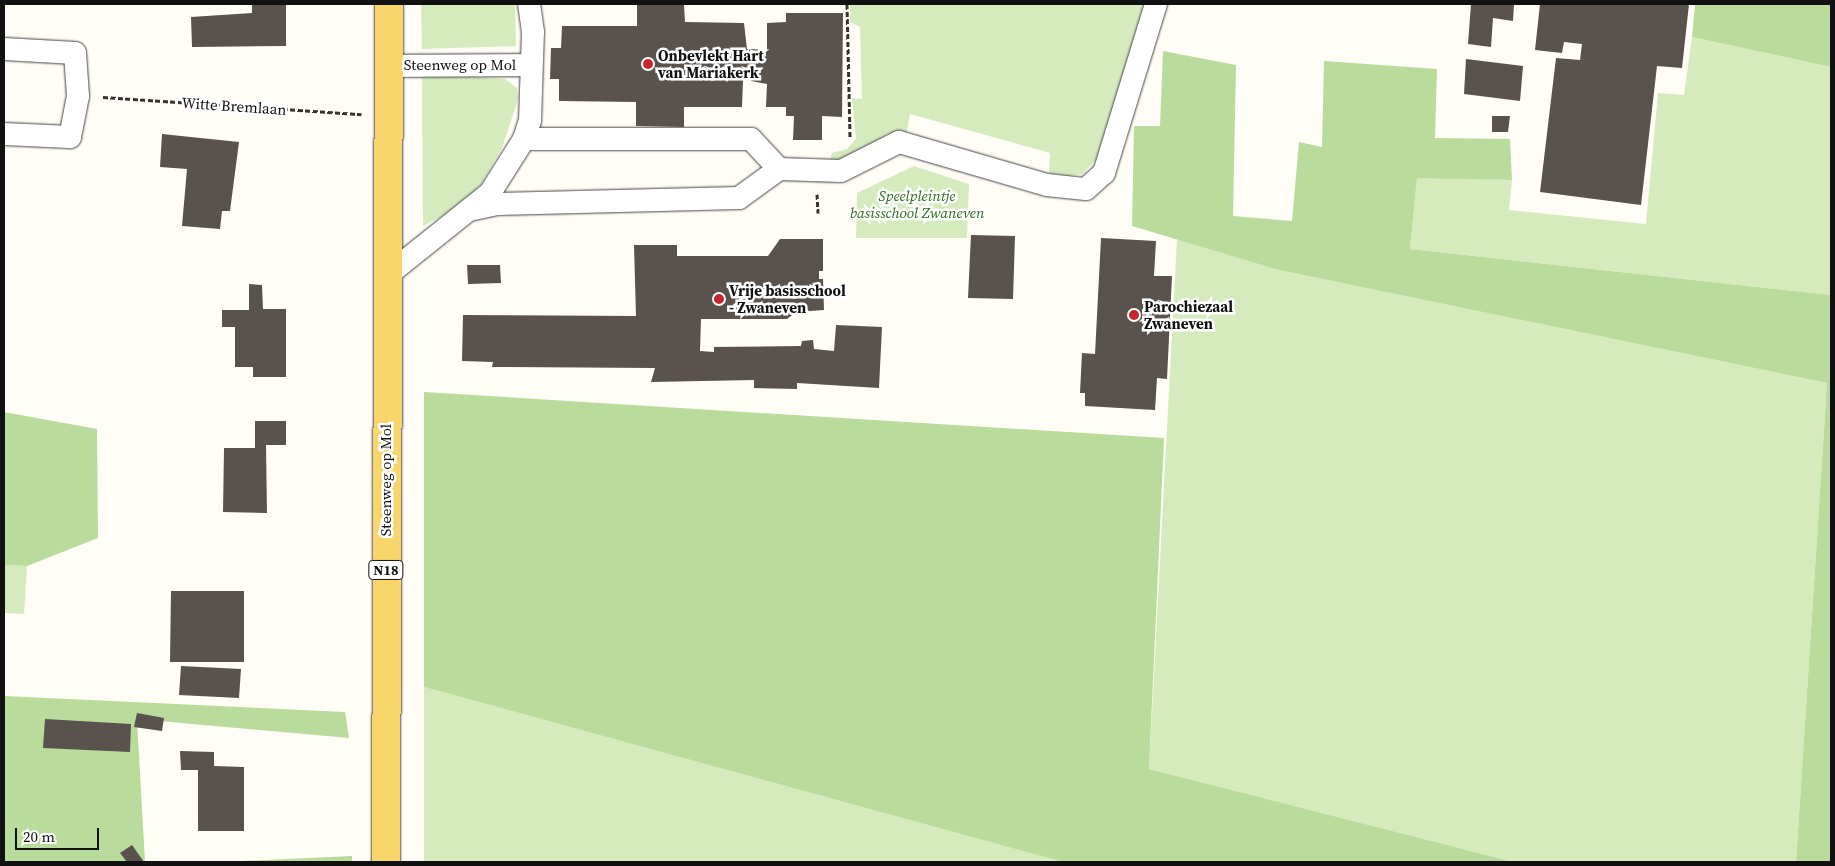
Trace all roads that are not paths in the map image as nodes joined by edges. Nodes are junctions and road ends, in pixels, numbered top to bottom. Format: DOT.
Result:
graph roads {
  1 [pos="389,4"];
  2 [pos="529,4"];
  3 [pos="1156,4"];
  4 [pos="4,49"];
  5 [pos="530,65"];
  6 [pos="390,66"];
  7 [pos="4,134"];
  8 [pos="524,139"];
  9 [pos="779,170"];
  10 [pos="469,210"];
  11 [pos="386,277"];
  12 [pos="386,862"];
  1 -- 6 [label="main road, Steenweg op Mol / N18"];
  2 -- 5 [label="street, Steenweg op Mol"];
  3 -- 9 [label="street"];
  4 -- 7 [label="street"];
  5 -- 6 [label="street, Steenweg op Mol"];
  5 -- 8 [label="street, Steenweg op Mol"];
  6 -- 11 [label="main road, Steenweg op Mol / N18"];
  8 -- 9 [label="street"];
  8 -- 10 [label="street, Steenweg op Mol"];
  9 -- 10 [label="street"];
  10 -- 11 [label="street, Steenweg op Mol"];
  11 -- 12 [label="main road, Steenweg op Mol / N18"];
}
